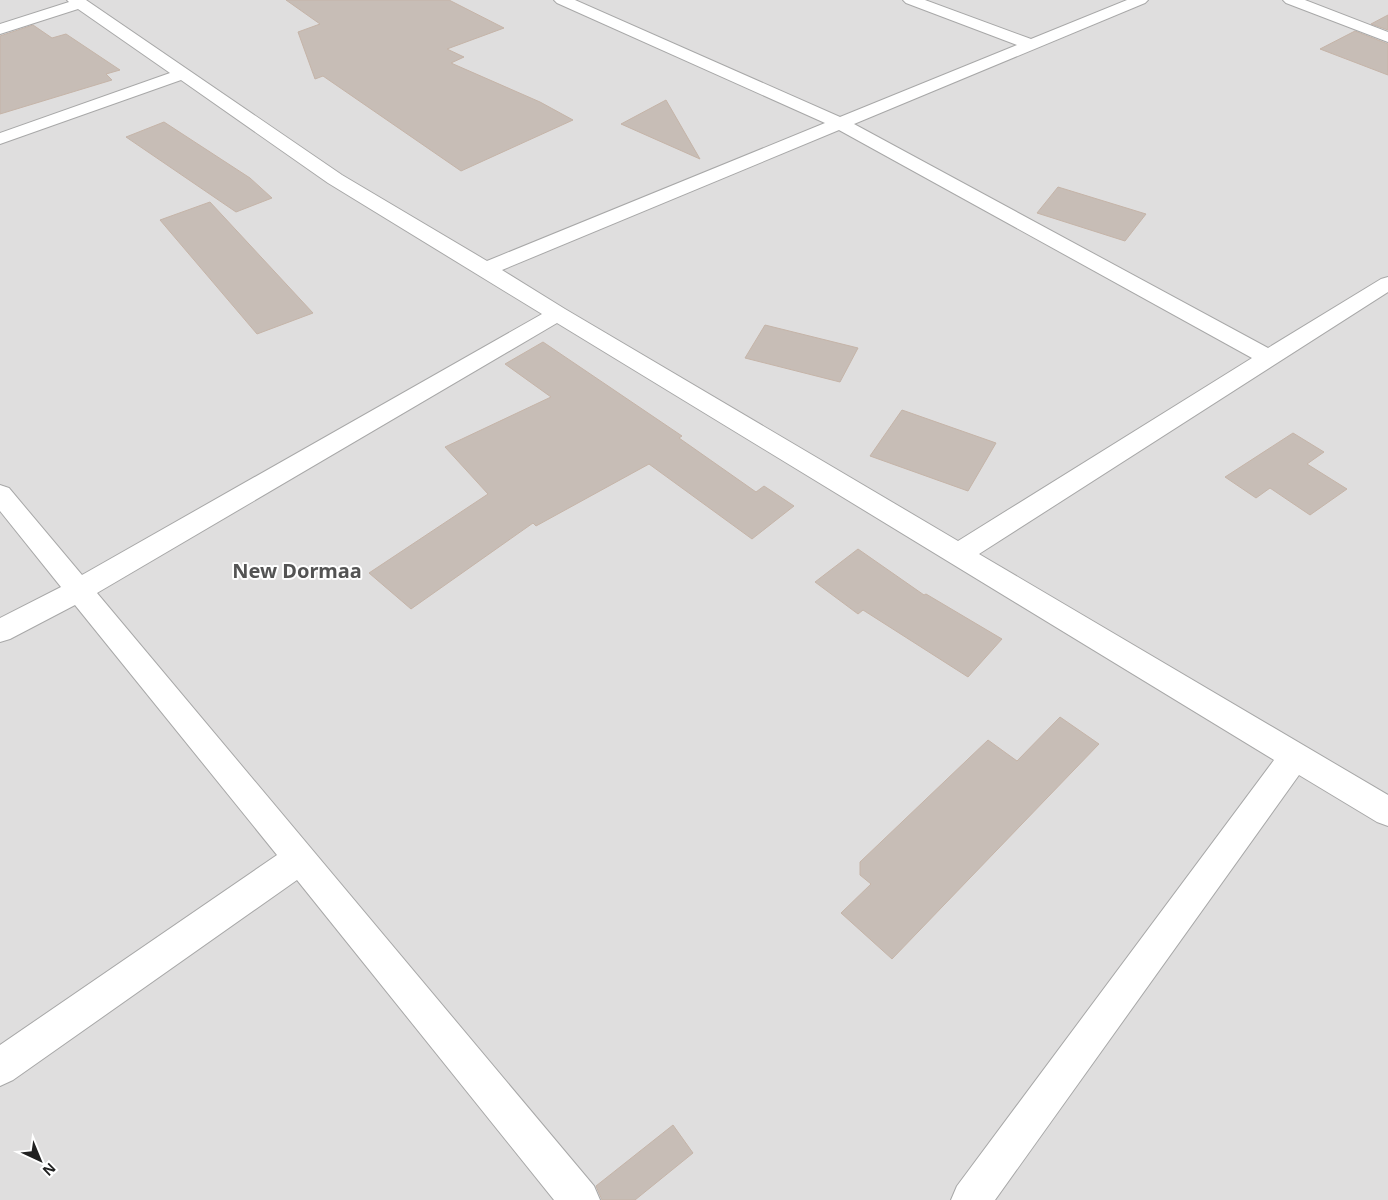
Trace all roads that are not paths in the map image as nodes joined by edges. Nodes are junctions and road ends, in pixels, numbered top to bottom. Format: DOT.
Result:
graph roads {
  1 [pos="562,0"];
  2 [pos="911,0"];
  3 [pos="1140,0"];
  4 [pos="1291,0"];
  5 [pos="78,2"];
  6 [pos="0,28"];
  7 [pos="1388,37"];
  8 [pos="1029,44"];
  9 [pos="183,74"];
  10 [pos="839,123"];
  11 [pos="0,139"];
  12 [pos="486,269"];
  13 [pos="1388,283"];
  14 [pos="557,314"];
  15 [pos="1268,358"];
  16 [pos="0,494"];
  17 [pos="958,554"];
  18 [pos="79,590"];
  19 [pos="0,631"];
  20 [pos="1295,756"];
  21 [pos="1388,812"];
  22 [pos="299,859"];
  23 [pos="0,1067"];
  24 [pos="580,1200"];
  25 [pos="971,1200"];
  1 -- 10 [label="street"];
  2 -- 8 [label="street"];
  3 -- 8 [label="street"];
  4 -- 7 [label="street"];
  5 -- 6 [label="street"];
  5 -- 9 [label="street"];
  8 -- 10 [label="street"];
  9 -- 11 [label="street"];
  9 -- 12 [label="street"];
  10 -- 12 [label="street"];
  10 -- 15 [label="street"];
  12 -- 14 [label="street"];
  13 -- 15 [label="street"];
  14 -- 17 [label="street"];
  14 -- 18 [label="street"];
  15 -- 17 [label="street"];
  16 -- 18 [label="street"];
  17 -- 20 [label="street"];
  18 -- 19 [label="street"];
  18 -- 22 [label="street"];
  20 -- 21 [label="street"];
  20 -- 25 [label="street"];
  22 -- 23 [label="street"];
  22 -- 24 [label="street"];
}
